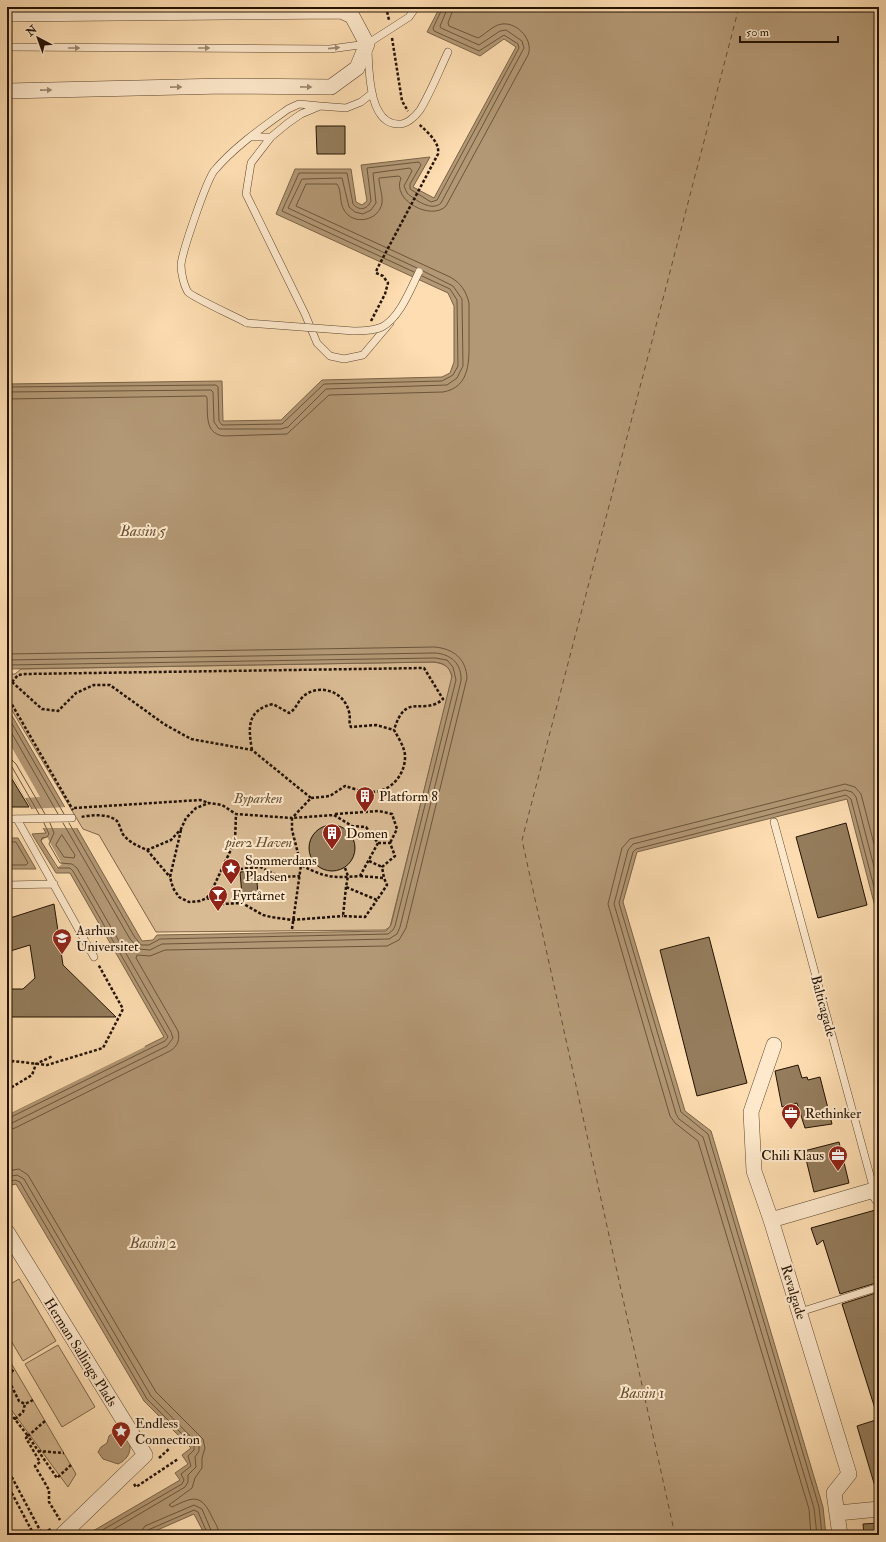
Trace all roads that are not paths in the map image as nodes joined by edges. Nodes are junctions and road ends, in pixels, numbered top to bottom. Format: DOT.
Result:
graph roads {
  1 [pos="416,7"];
  2 [pos="7,14"];
  3 [pos="367,44"];
  4 [pos="7,47"];
  5 [pos="448,52"];
  6 [pos="7,90"];
  7 [pos="371,94"];
  8 [pos="320,106"];
  9 [pos="253,137"];
  10 [pos="271,137"];
  11 [pos="72,818"];
  12 [pos="17,819"];
  13 [pos="7,820"];
  14 [pos="774,822"];
  15 [pos="54,884"];
  16 [pos="7,885"];
  17 [pos="94,957"];
  18 [pos="774,1045"];
  19 [pos="877,1194"];
  20 [pos="771,1220"];
  21 [pos="7,1232"];
  22 [pos="879,1287"];
  23 [pos="800,1312"];
  24 [pos="879,1509"];
  25 [pos="838,1512"];
  26 [pos="61,1529"];
  27 [pos="840,1535"];
  1 -- 3 [label="lane"];
  2 -- 3 [label="street"];
  4 -- 3 [label="lane, one-way"];
  6 -- 3 [label="street, one-way"];
  3 -- 7 [label="lane"];
  5 -- 7 [label="lane"];
  7 -- 8 [label="lane"];
  8 -- 9 [label="lane"];
  8 -- 10 [label="lane"];
  9 -- 10 [label="lane"];
  9 -- 10 [label="lane, bridge"];
  11 -- 12 [label="lane"];
  12 -- 13 [label="lane"];
  12 -- 15 [label="lane"];
  14 -- 19 [label="lane, Balticagade"];
  15 -- 16 [label="lane"];
  15 -- 17 [label="lane"];
  18 -- 20 [label="street, Revalgade"];
  19 -- 20 [label="street, Balticagade"];
  20 -- 23 [label="street, Revalgade"];
  21 -- 26 [label="street, Herman Sallings Plads"];
  22 -- 23 [label="lane"];
  23 -- 25 [label="street, Revalgade"];
  24 -- 25 [label="street"];
  25 -- 27 [label="street, Revalgade"];
}
